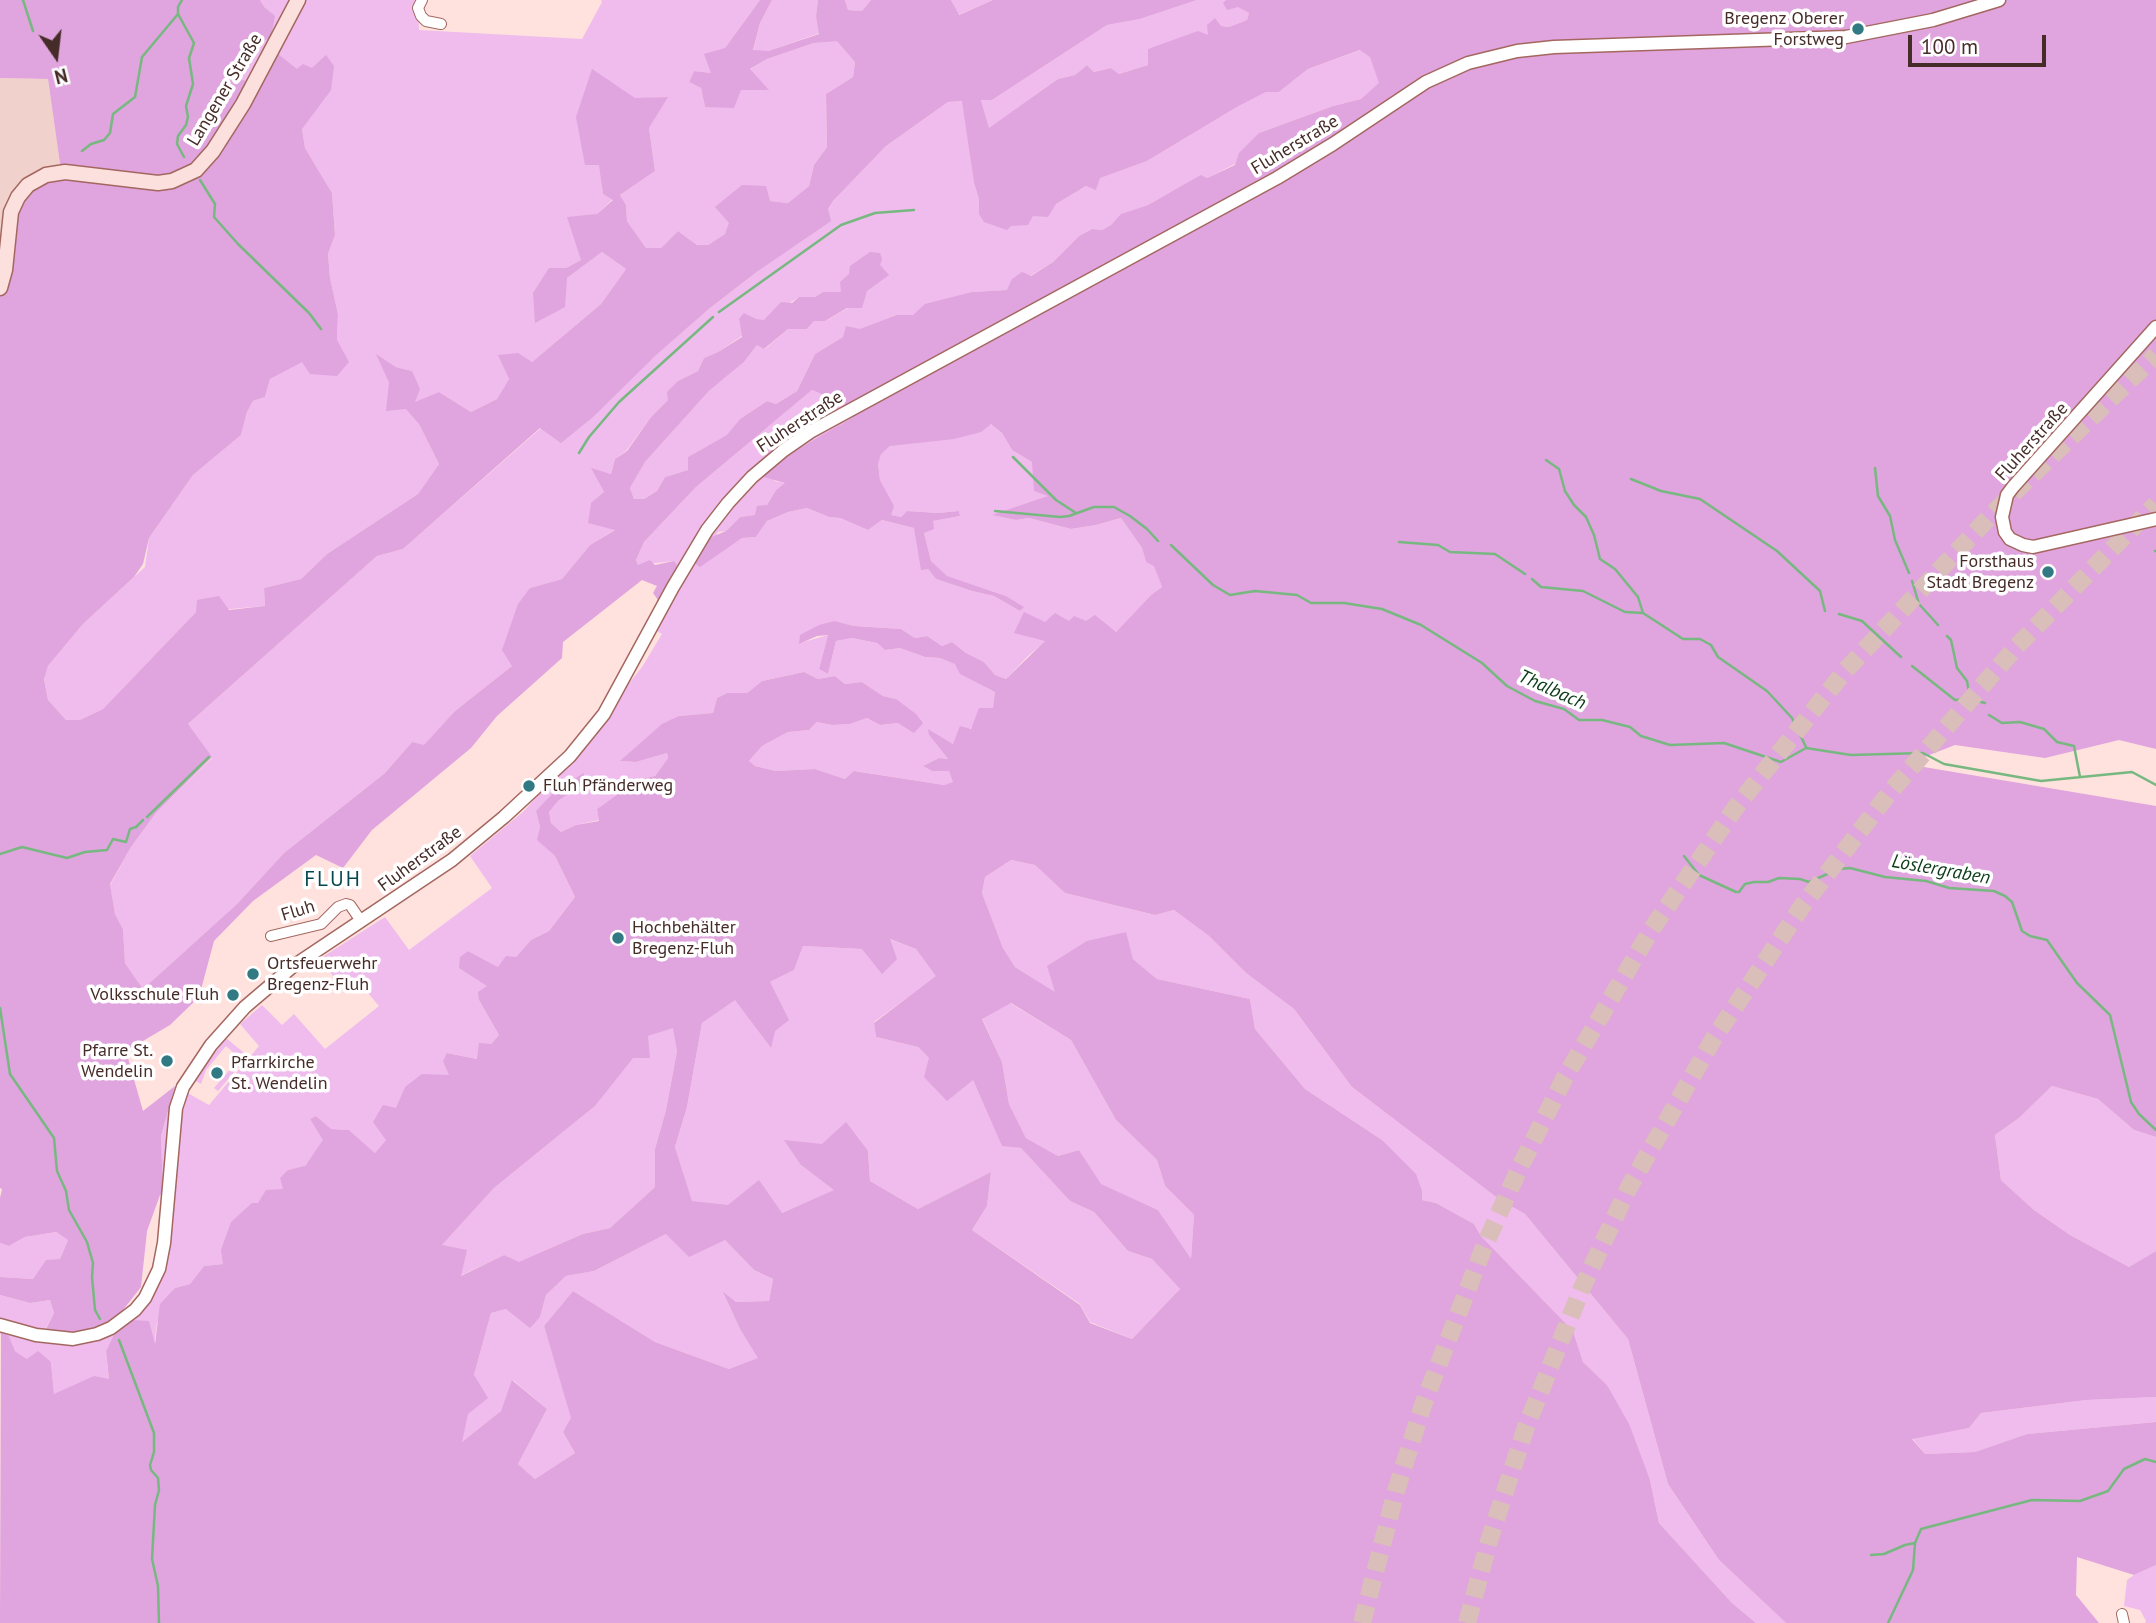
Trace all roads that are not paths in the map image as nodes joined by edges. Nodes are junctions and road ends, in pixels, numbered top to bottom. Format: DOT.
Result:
graph roads {
  1 [pos="299,0"];
  2 [pos="422,0"];
  3 [pos="1999,0"];
  4 [pos="441,24"];
  5 [pos="0,288"];
  6 [pos="2156,327"];
  7 [pos="2156,519"];
  8 [pos="362,921"];
  9 [pos="271,936"];
  10 [pos="0,1325"];
  1 -- 5 [label="main road, Langener Straße"];
  2 -- 4 [label="street"];
  3 -- 8 [label="street, Fluherstraße"];
  6 -- 7 [label="street, Fluherstraße"];
  8 -- 9 [label="street, Fluh"];
  8 -- 10 [label="street, Fluherstraße"];
}
